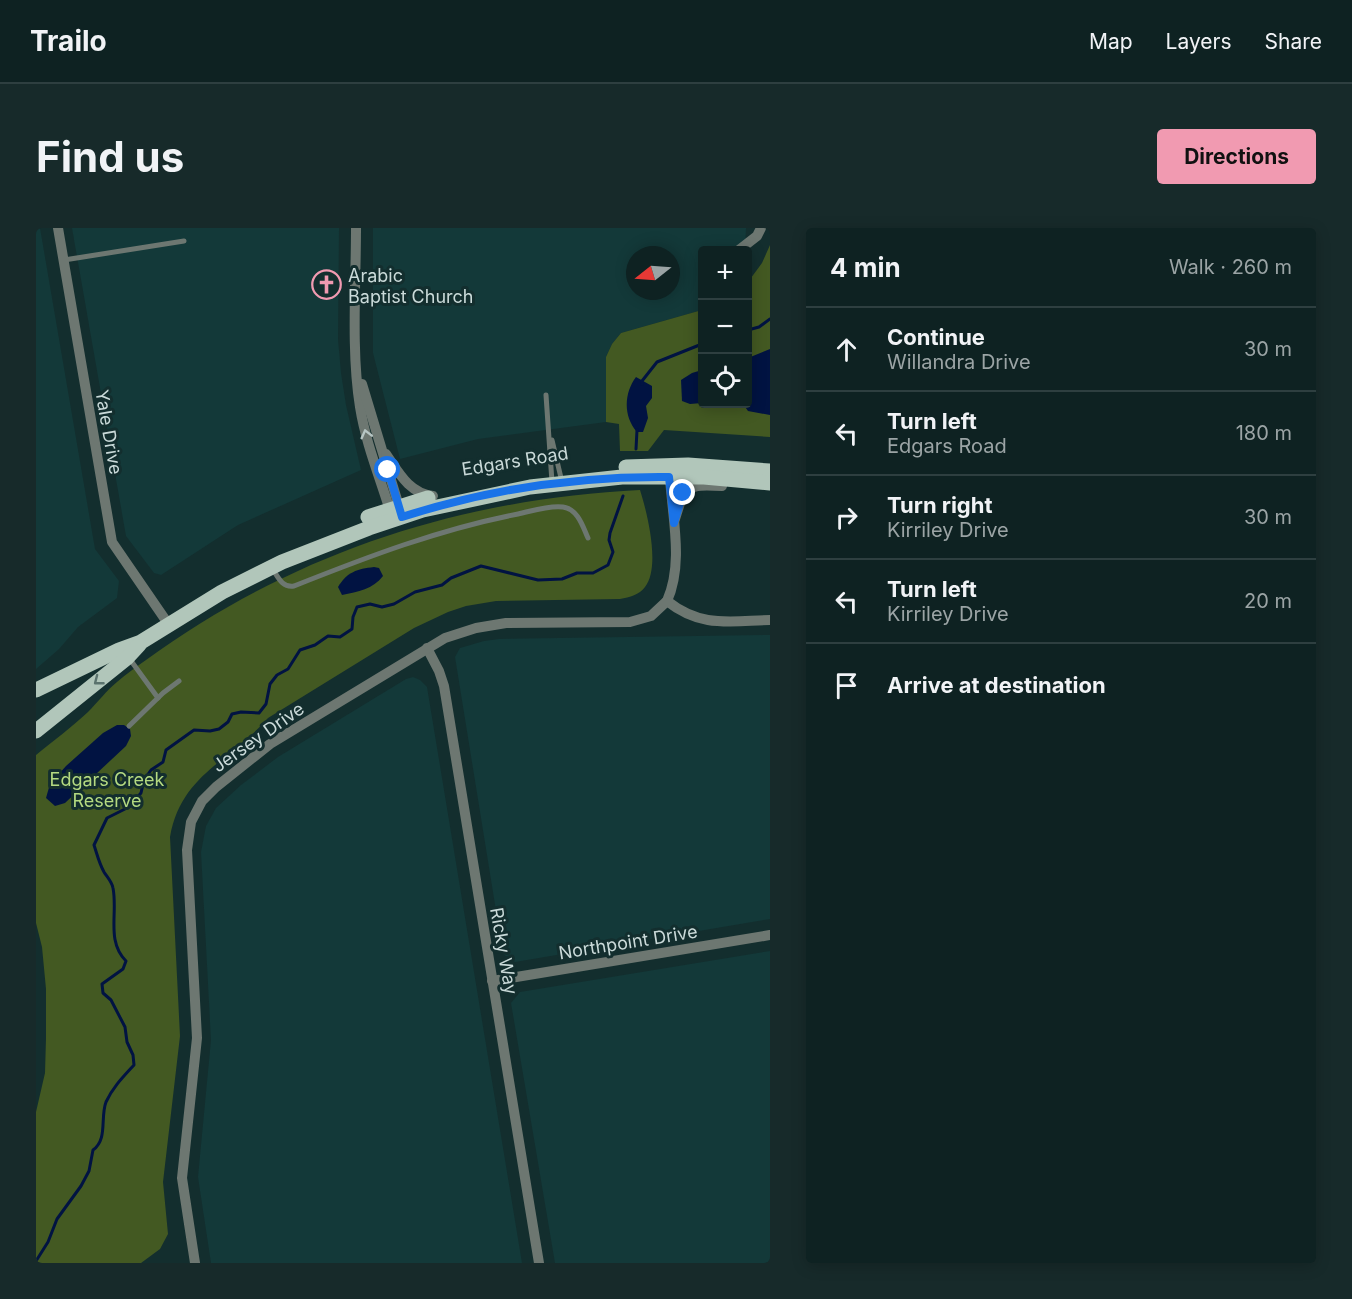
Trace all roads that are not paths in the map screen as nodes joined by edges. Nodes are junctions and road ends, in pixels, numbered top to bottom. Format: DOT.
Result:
graph roads {
  1 [pos="58,228"];
  2 [pos="356,228"];
  3 [pos="761,228"];
  4 [pos="184,241"];
  5 [pos="744,246"];
  6 [pos="63,260"];
  7 [pos="356,364"];
  8 [pos="546,395"];
  9 [pos="550,429"];
  10 [pos="381,447"];
  11 [pos="672,471"];
  12 [pos="770,471"];
  13 [pos="557,478"];
  14 [pos="770,483"];
  15 [pos="770,490"];
  16 [pos="435,497"];
  17 [pos="396,513"];
  18 [pos="674,523"];
  19 [pos="588,538"];
  20 [pos="277,564"];
  21 [pos="667,601"];
  22 [pos="770,620"];
  23 [pos="169,625"];
  24 [pos="141,642"];
  25 [pos="427,648"];
  26 [pos="128,657"];
  27 [pos="179,681"];
  28 [pos="36,690"];
  29 [pos="158,698"];
  30 [pos="129,726"];
  31 [pos="36,731"];
  32 [pos="770,935"];
  33 [pos="492,981"];
  34 [pos="195,1263"];
  35 [pos="539,1263"];
  1 -- 6 [label="street, Yale Drive"];
  2 -- 7 [label="street"];
  3 -- 5 [label="street"];
  4 -- 6 [label="lane"];
  6 -- 23 [label="street, Yale Drive"];
  7 -- 10 [label="street"];
  17 -- 7 [label="street, one-way"];
  8 -- 9 [label="lane"];
  9 -- 13 [label="lane"];
  9 -- 13 [label="lane"];
  10 -- 16 [label="street"];
  10 -- 17 [label="street"];
  11 -- 12 [label="main road, Edgars Road"];
  11 -- 13 [label="main road, Edgars Road"];
  11 -- 14 [label="main road, Edgars Road"];
  11 -- 18 [label="street"];
  13 -- 16 [label="main road, Edgars Road"];
  13 -- 17 [label="main road, Edgars Road"];
  15 -- 18 [label="street"];
  16 -- 17 [label="main road, Edgars Road"];
  17 -- 20 [label="main road, Edgars Road"];
  18 -- 21 [label="street"];
  19 -- 20 [label="lane"];
  20 -- 23 [label="main road, Edgars Road"];
  21 -- 22 [label="street"];
  21 -- 25 [label="street, Jersey Drive"];
  23 -- 24 [label="main road, Edgars Road"];
  24 -- 26 [label="main road, Edgars Road"];
  24 -- 28 [label="main road, Edgars Road"];
  25 -- 33 [label="street, Ricky Way"];
  25 -- 34 [label="street, Jersey Drive"];
  26 -- 29 [label="lane"];
  26 -- 31 [label="main road, Edgars Road, one-way"];
  27 -- 29 [label="lane"];
  29 -- 30 [label="lane"];
  32 -- 33 [label="street, Northpoint Drive"];
  33 -- 35 [label="street, Ricky Way"];
}
